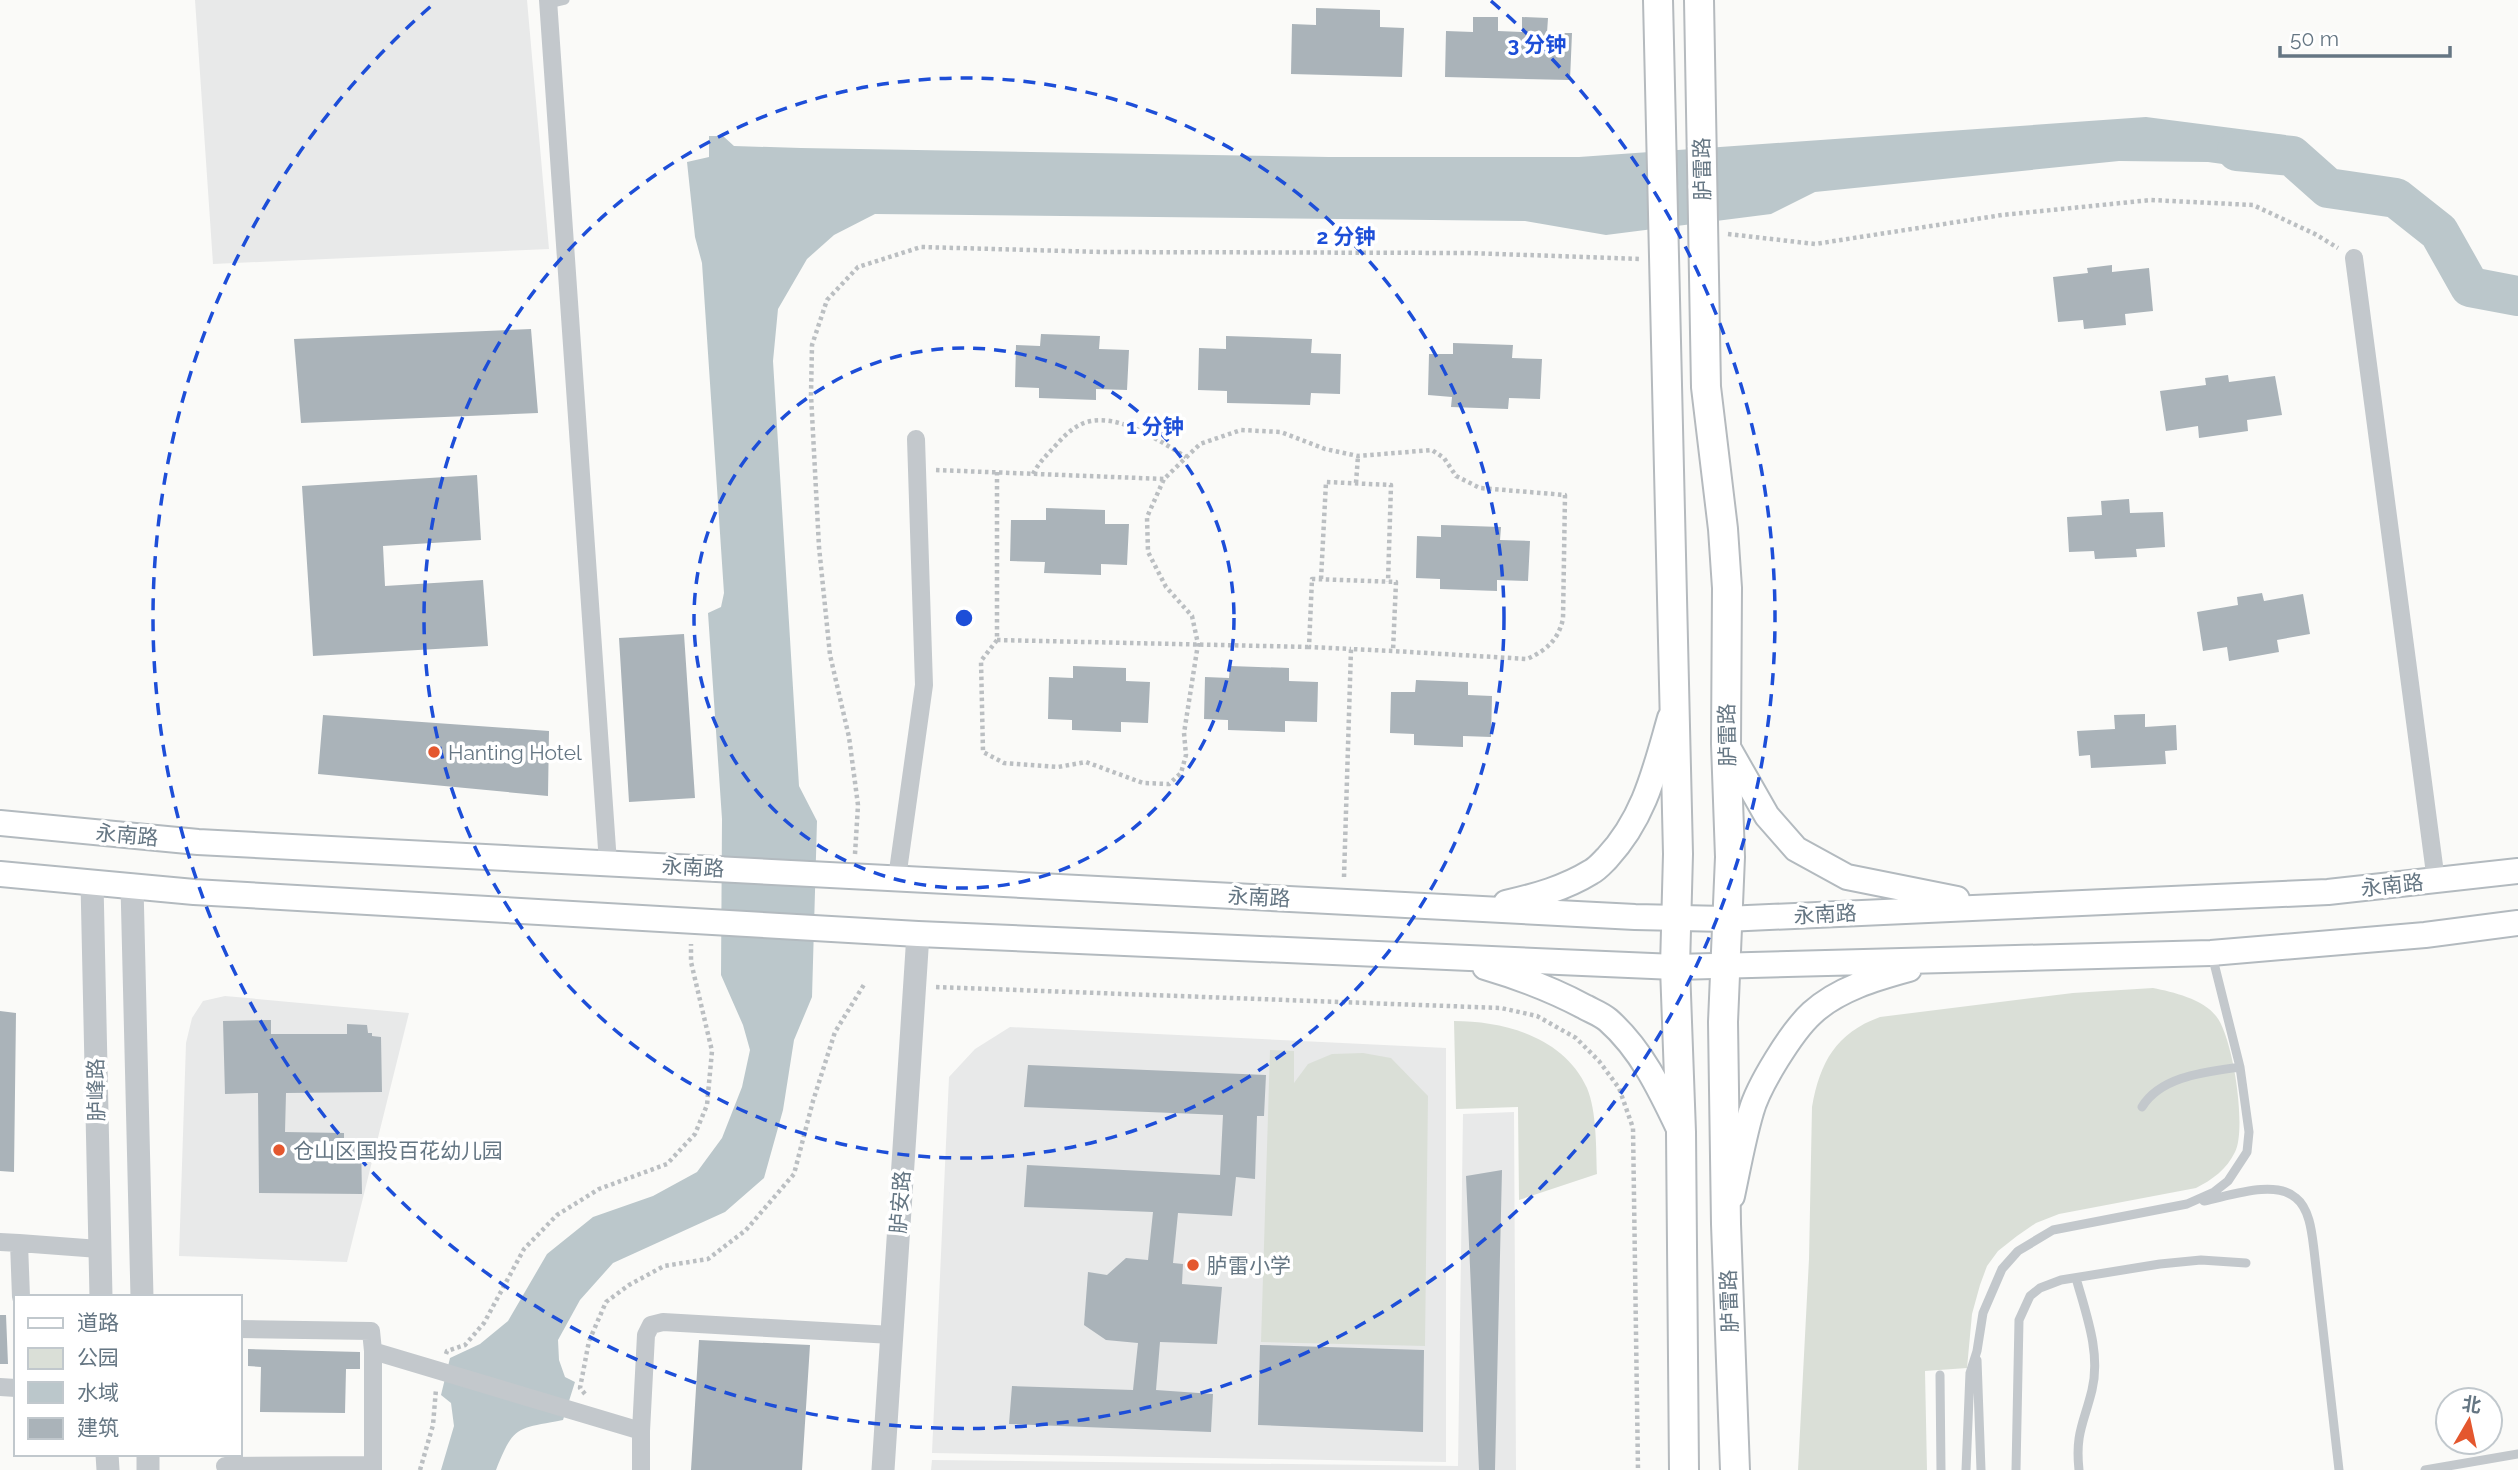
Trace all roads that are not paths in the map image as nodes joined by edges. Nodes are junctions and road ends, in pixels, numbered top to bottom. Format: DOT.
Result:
graph roads {
  1 [pos="1658,0"];
  2 [pos="1699,0"];
  3 [pos="554,1"];
  4 [pos="2354,258"];
  5 [pos="916,439"];
  6 [pos="1675,704"];
  7 [pos="1726,744"];
  8 [pos="0,823"];
  9 [pos="608,863"];
  10 [pos="2518,871"];
  11 [pos="0,874"];
  12 [pos="897,878"];
  13 [pos="2435,881"];
  14 [pos="92,883"];
  15 [pos="132,886"];
  16 [pos="1992,906"];
  17 [pos="1486,909"];
  18 [pos="1676,918"];
  19 [pos="1726,919"];
  20 [pos="2518,923"];
  21 [pos="918,934"];
  22 [pos="2211,953"];
  23 [pos="1447,957"];
  24 [pos="1942,959"];
  25 [pos="1725,965"];
  26 [pos="1675,967"];
  27 [pos="2240,1068"];
  28 [pos="2143,1107"];
  29 [pos="1681,1132"];
  30 [pos="2187,1204"];
  31 [pos="1726,1224"];
  32 [pos="0,1242"];
  33 [pos="19,1243"];
  34 [pos="99,1249"];
  35 [pos="2246,1263"];
  36 [pos="2076,1278"];
  37 [pos="21,1295"];
  38 [pos="101,1295"];
  39 [pos="142,1295"];
  40 [pos="242,1329"];
  41 [pos="891,1335"];
  42 [pos="373,1351"];
  43 [pos="1977,1351"];
  44 [pos="1940,1375"];
  45 [pos="641,1432"];
  46 [pos="2518,1454"];
  47 [pos="225,1463"];
  48 [pos="373,1468"];
  49 [pos="1736,1468"];
  50 [pos="640,1470"];
  51 [pos="883,1470"];
  52 [pos="1684,1470"];
  53 [pos="1941,1470"];
  54 [pos="1966,1470"];
  55 [pos="1980,1470"];
  56 [pos="2016,1470"];
  57 [pos="2079,1470"];
  58 [pos="2339,1470"];
  59 [pos="2425,1470"];
  1 -- 6 [label="main road, 胪雷路"];
  2 -- 7 [label="main road, 胪雷路"];
  3 -- 9 [label="street"];
  4 -- 13 [label="street"];
  5 -- 12 [label="street"];
  6 -- 17 [label="main road"];
  6 -- 18 [label="main road, 胪雷路"];
  7 -- 16 [label="main road"];
  7 -- 19 [label="main road, 胪雷路"];
  8 -- 9 [label="main road, 永南路"];
  9 -- 12 [label="main road, 永南路"];
  10 -- 13 [label="main road, 永南路"];
  11 -- 14 [label="main road"];
  12 -- 17 [label="main road, 永南路"];
  13 -- 16 [label="main road, 永南路"];
  14 -- 15 [label="main road"];
  14 -- 34 [label="street, 胪峰路"];
  15 -- 21 [label="main road"];
  15 -- 39 [label="street, 胪峰路"];
  16 -- 19 [label="main road, 永南路"];
  17 -- 18 [label="main road, 永南路"];
  18 -- 19 [label="main road, 永南路"];
  18 -- 26 [label="main road, 胪雷路"];
  19 -- 25 [label="main road, 胪雷路"];
  20 -- 22 [label="main road"];
  21 -- 23 [label="main road"];
  21 -- 41 [label="street, 胪安路"];
  22 -- 24 [label="main road"];
  22 -- 27 [label="lane"];
  23 -- 26 [label="main road"];
  23 -- 29 [label="main road"];
  24 -- 25 [label="main road"];
  24 -- 31 [label="main road"];
  25 -- 26 [label="main road"];
  25 -- 31 [label="main road, 胪雷路"];
  26 -- 29 [label="main road, 胪雷路"];
  27 -- 28 [label="lane"];
  27 -- 30 [label="lane"];
  29 -- 52 [label="main road, 胪雷路"];
  30 -- 43 [label="lane"];
  30 -- 58 [label="lane"];
  31 -- 49 [label="main road, 胪雷路"];
  32 -- 33 [label="street"];
  33 -- 34 [label="street"];
  33 -- 37 [label="street"];
  34 -- 38 [label="street, 胪峰路"];
  35 -- 36 [label="lane"];
  36 -- 56 [label="lane"];
  36 -- 57 [label="lane"];
  40 -- 42 [label="street"];
  41 -- 45 [label="street"];
  41 -- 51 [label="street, 胪安路"];
  42 -- 45 [label="street"];
  42 -- 48 [label="street"];
  43 -- 54 [label="lane"];
  43 -- 55 [label="lane"];
  44 -- 53 [label="lane"];
  45 -- 50 [label="street"];
  46 -- 59 [label="lane"];
  47 -- 48 [label="street"];
}
